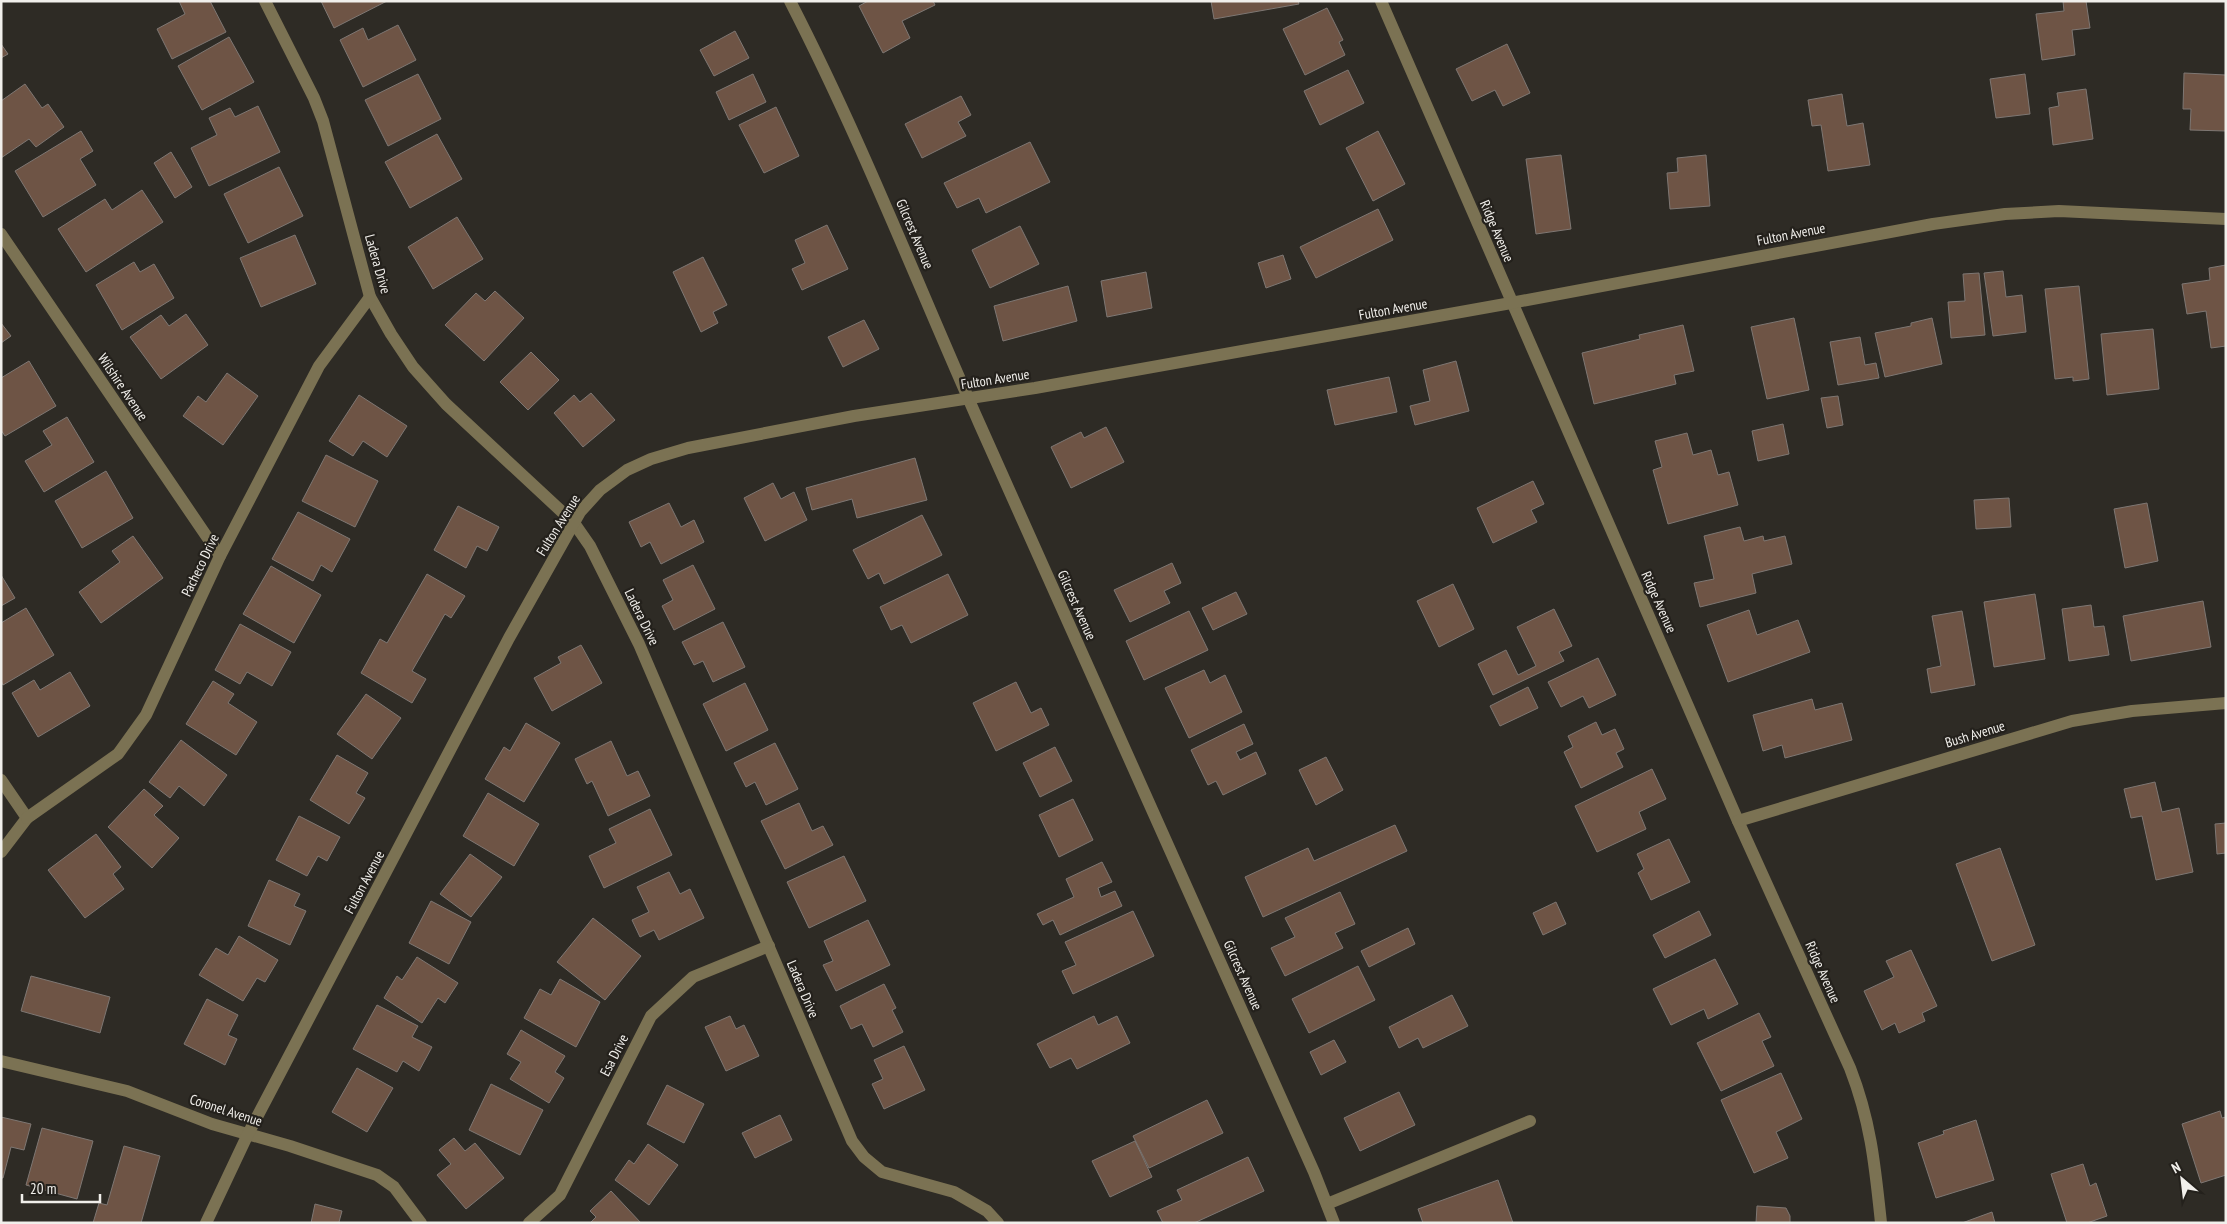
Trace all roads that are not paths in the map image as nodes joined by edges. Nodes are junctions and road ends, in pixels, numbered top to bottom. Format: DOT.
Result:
graph roads {
  1 [pos="264,1"];
  2 [pos="790,1"];
  3 [pos="1381,1"];
  4 [pos="2226,219"];
  5 [pos="1,234"];
  6 [pos="370,297"];
  7 [pos="1511,303"];
  8 [pos="968,398"];
  9 [pos="574,523"];
  10 [pos="220,556"];
  11 [pos="2226,703"];
  12 [pos="1,780"];
  13 [pos="28,818"];
  14 [pos="1738,821"];
  15 [pos="1,852"];
  16 [pos="769,946"];
  17 [pos="1,1061"];
  18 [pos="1530,1121"];
  19 [pos="248,1134"];
  20 [pos="1327,1204"];
  21 [pos="206,1223"];
  22 [pos="421,1223"];
  23 [pos="528,1223"];
  24 [pos="998,1223"];
  25 [pos="1334,1223"];
  26 [pos="1881,1223"];
  1 -- 6 [label="street, Ladera Drive"];
  2 -- 8 [label="street, Gilcrest Avenue"];
  3 -- 7 [label="street, Ridge Avenue"];
  4 -- 7 [label="street, Fulton Avenue"];
  5 -- 10 [label="street, Wilshire Avenue"];
  6 -- 9 [label="street, Ladera Drive"];
  6 -- 10 [label="street, Pacheco Drive"];
  7 -- 8 [label="street, Fulton Avenue"];
  7 -- 14 [label="street, Ridge Avenue"];
  8 -- 9 [label="street, Fulton Avenue"];
  8 -- 20 [label="street, Gilcrest Avenue"];
  9 -- 16 [label="street, Ladera Drive"];
  9 -- 19 [label="street, Fulton Avenue"];
  10 -- 13 [label="street, Pacheco Drive"];
  11 -- 14 [label="street, Bush Avenue"];
  12 -- 13 [label="street"];
  13 -- 15 [label="street, Pacheco Drive"];
  14 -- 26 [label="street, Ridge Avenue"];
  16 -- 23 [label="street, Esa Drive"];
  16 -- 24 [label="street, Ladera Drive"];
  17 -- 19 [label="street, Coronel Avenue"];
  18 -- 20 [label="street"];
  19 -- 21 [label="street, Fulton Avenue"];
  19 -- 22 [label="street, Coronel Avenue"];
  20 -- 25 [label="street, Gilcrest Avenue"];
}
